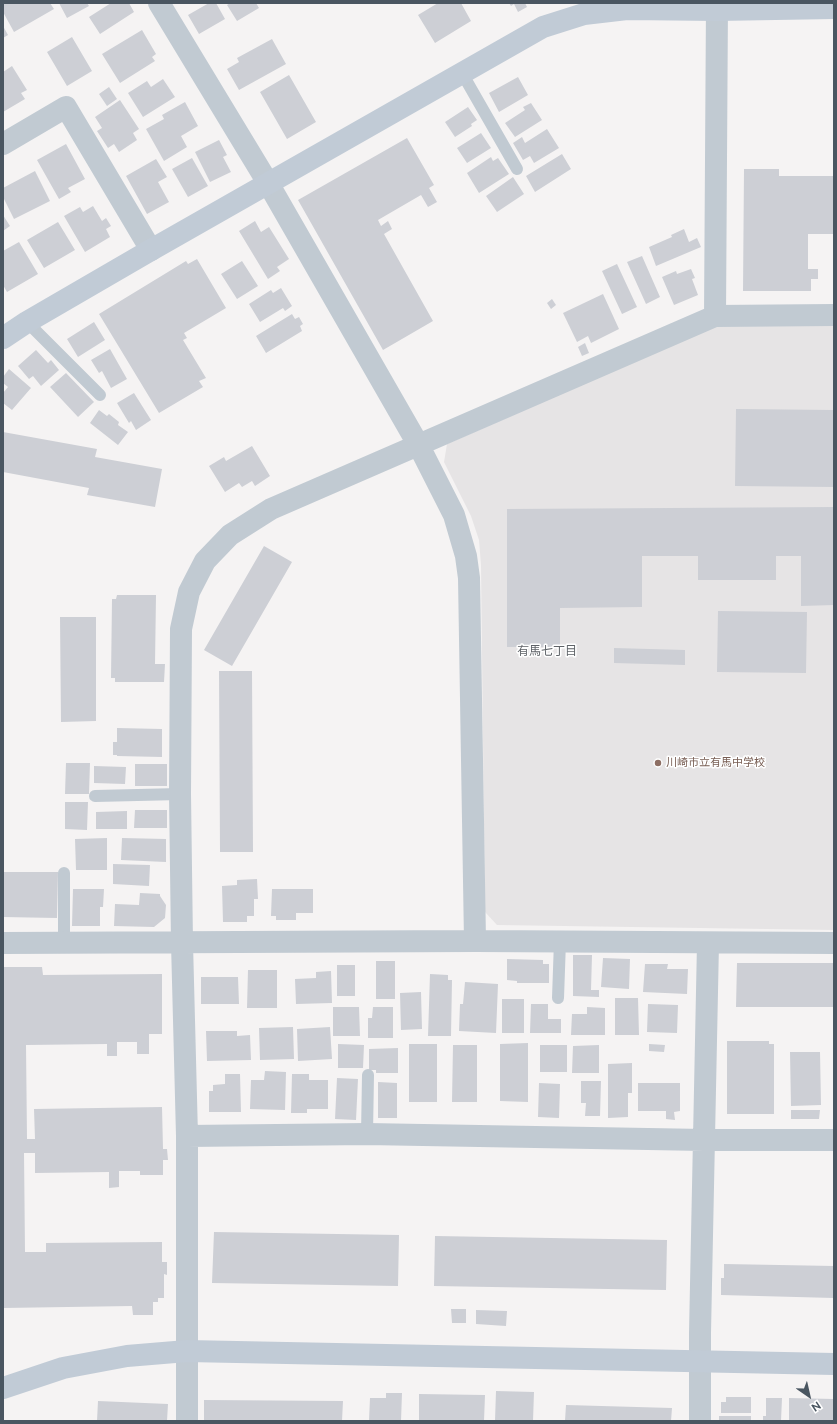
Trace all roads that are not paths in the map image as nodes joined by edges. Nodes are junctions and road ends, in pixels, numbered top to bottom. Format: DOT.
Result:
graph roads {
  1 [pos="159,3"];
  2 [pos="717,7"];
  3 [pos="834,8"];
  4 [pos="462,73"];
  5 [pos="3,144"];
  6 [pos="518,169"];
  7 [pos="268,183"];
  8 [pos="151,250"];
  9 [pos="834,315"];
  10 [pos="715,316"];
  11 [pos="27,322"];
  12 [pos="3,338"];
  13 [pos="100,395"];
  14 [pos="419,446"];
  15 [pos="180,794"];
  16 [pos="95,796"];
  17 [pos="64,873"];
  18 [pos="475,941"];
  19 [pos="560,941"];
  20 [pos="708,942"];
  21 [pos="3,943"];
  22 [pos="64,943"];
  23 [pos="182,943"];
  24 [pos="834,943"];
  25 [pos="558,998"];
  26 [pos="368,1075"];
  27 [pos="367,1134"];
  28 [pos="187,1136"];
  29 [pos="704,1140"];
  30 [pos="834,1140"];
  31 [pos="187,1351"];
  32 [pos="700,1361"];
  33 [pos="834,1364"];
  34 [pos="3,1388"];
  35 [pos="187,1421"];
  36 [pos="700,1421"];
  1 -- 7 [label="street"];
  2 -- 3 [label="street"];
  2 -- 4 [label="street"];
  2 -- 10 [label="street"];
  4 -- 6 [label="lane"];
  4 -- 7 [label="street"];
  5 -- 8 [label="street"];
  7 -- 8 [label="street"];
  7 -- 14 [label="street"];
  8 -- 11 [label="street"];
  9 -- 10 [label="street"];
  10 -- 14 [label="street"];
  11 -- 12 [label="street"];
  11 -- 13 [label="lane"];
  14 -- 15 [label="street"];
  14 -- 18 [label="street"];
  15 -- 16 [label="lane"];
  15 -- 23 [label="street"];
  17 -- 22 [label="lane"];
  18 -- 19 [label="street"];
  18 -- 23 [label="street"];
  19 -- 20 [label="street"];
  19 -- 25 [label="lane"];
  20 -- 24 [label="street"];
  20 -- 29 [label="street"];
  21 -- 22 [label="street"];
  22 -- 23 [label="street"];
  23 -- 28 [label="street"];
  26 -- 27 [label="lane"];
  27 -- 28 [label="street"];
  27 -- 29 [label="street"];
  28 -- 31 [label="street"];
  29 -- 30 [label="street"];
  29 -- 32 [label="street"];
  31 -- 32 [label="street"];
  31 -- 34 [label="street"];
  31 -- 35 [label="street"];
  32 -- 33 [label="street"];
  32 -- 36 [label="street"];
}
